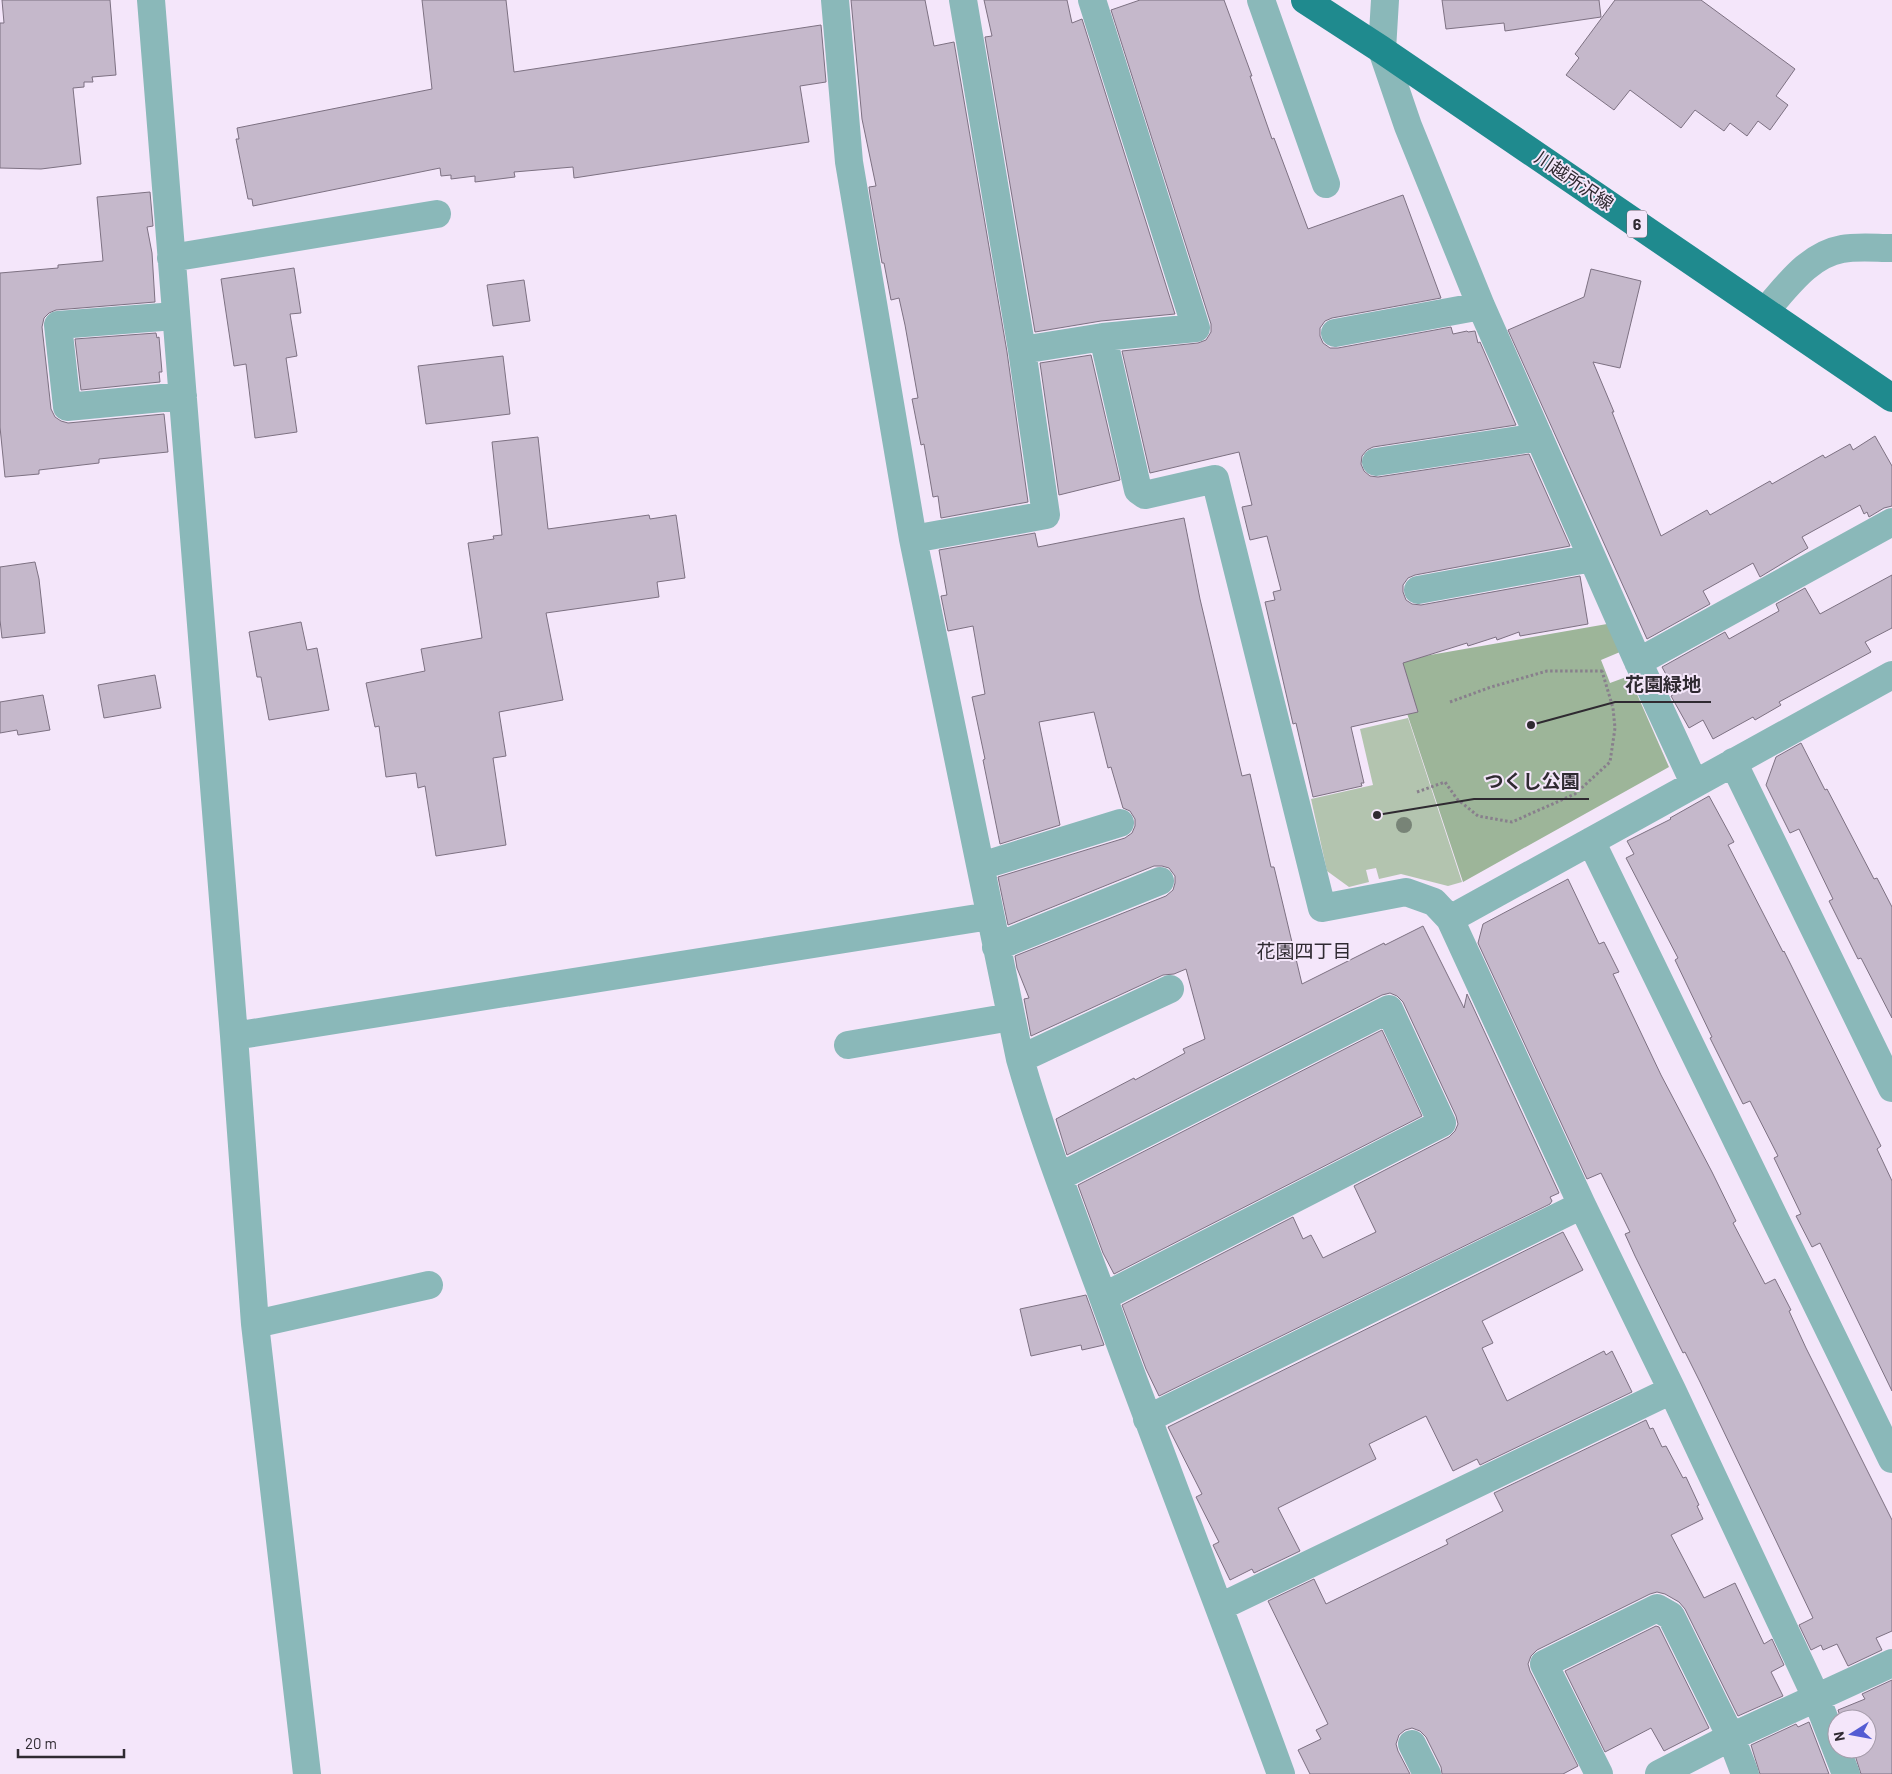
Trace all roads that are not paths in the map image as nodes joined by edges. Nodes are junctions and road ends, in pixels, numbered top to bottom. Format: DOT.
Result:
graph roads {
  1 [pos="151,0"];
  2 [pos="834,0"];
  3 [pos="963,0"];
  4 [pos="1092,0"];
  5 [pos="1261,0"];
  6 [pos="1305,0"];
  7 [pos="1385,0"];
  8 [pos="1382,50"];
  9 [pos="1326,184"];
  10 [pos="437,214"];
  11 [pos="1892,248"];
  12 [pos="171,258"];
  13 [pos="1481,306"];
  14 [pos="1765,312"];
  15 [pos="175,316"];
  16 [pos="1335,333"];
  17 [pos="1103,337"];
  18 [pos="1022,350"];
  19 [pos="182,396"];
  20 [pos="1892,398"];
  21 [pos="1539,437"];
  22 [pos="1376,462"];
  23 [pos="1892,522"];
  24 [pos="913,539"];
  25 [pos="1592,558"];
  26 [pos="1418,590"];
  27 [pos="1637,660"];
  28 [pos="1892,675"];
  29 [pos="1733,762"];
  30 [pos="1694,783"];
  31 [pos="1120,823"];
  32 [pos="1592,841"];
  33 [pos="981,866"];
  34 [pos="1160,880"];
  35 [pos="990,916"];
  36 [pos="1450,919"];
  37 [pos="996,947"];
  38 [pos="1170,989"];
  39 [pos="1011,1017"];
  40 [pos="234,1036"];
  41 [pos="848,1045"];
  42 [pos="1020,1059"];
  43 [pos="1892,1088"];
  44 [pos="1058,1177"];
  45 [pos="1582,1205"];
  46 [pos="429,1285"];
  47 [pos="1103,1297"];
  48 [pos="255,1324"];
  49 [pos="1672,1390"];
  50 [pos="1147,1419"];
  51 [pos="1892,1459"];
  52 [pos="1220,1607"];
  53 [pos="1892,1663"];
  54 [pos="1816,1697"];
  55 [pos="1731,1737"];
  56 [pos="1412,1744"];
  57 [pos="307,1774"];
  58 [pos="1281,1774"];
  59 [pos="1427,1774"];
  60 [pos="1599,1774"];
  61 [pos="1659,1774"];
  62 [pos="1745,1774"];
  63 [pos="1846,1774"];
  1 -- 12 [label="street"];
  2 -- 24 [label="street"];
  3 -- 18 [label="street"];
  4 -- 17 [label="street"];
  5 -- 9 [label="street"];
  6 -- 8 [label="main road, 川越所沢線 / 6"];
  7 -- 8 [label="street"];
  8 -- 13 [label="street"];
  8 -- 14 [label="main road, 川越所沢線 / 6"];
  10 -- 12 [label="street"];
  11 -- 14 [label="street"];
  12 -- 15 [label="street"];
  13 -- 16 [label="street"];
  13 -- 21 [label="street"];
  14 -- 20 [label="main road, 川越所沢線 / 6"];
  15 -- 19 [label="street"];
  15 -- 19 [label="street"];
  17 -- 18 [label="street"];
  17 -- 36 [label="street"];
  18 -- 24 [label="street"];
  19 -- 40 [label="street"];
  21 -- 22 [label="street"];
  21 -- 25 [label="street"];
  23 -- 27 [label="street"];
  24 -- 33 [label="street"];
  25 -- 26 [label="street"];
  25 -- 27 [label="street"];
  27 -- 30 [label="street"];
  28 -- 29 [label="street"];
  29 -- 30 [label="street"];
  29 -- 43 [label="street"];
  30 -- 32 [label="street"];
  31 -- 33 [label="street"];
  32 -- 36 [label="street"];
  32 -- 51 [label="street"];
  33 -- 35 [label="street"];
  34 -- 37 [label="street"];
  35 -- 37 [label="street"];
  35 -- 40 [label="street"];
  36 -- 45 [label="street"];
  37 -- 39 [label="street"];
  38 -- 42 [label="street"];
  39 -- 41 [label="street"];
  39 -- 42 [label="street"];
  40 -- 48 [label="street"];
  42 -- 44 [label="street"];
  44 -- 47 [label="street"];
  44 -- 47 [label="street"];
  45 -- 49 [label="street"];
  45 -- 50 [label="street"];
  46 -- 48 [label="street"];
  47 -- 50 [label="street"];
  48 -- 57 [label="street"];
  49 -- 52 [label="street"];
  49 -- 54 [label="street"];
  50 -- 52 [label="street"];
  52 -- 58 [label="street"];
  53 -- 54 [label="street"];
  54 -- 55 [label="street"];
  54 -- 63 [label="street"];
  55 -- 60 [label="street"];
  55 -- 61 [label="street"];
  55 -- 62 [label="street"];
  56 -- 59 [label="street"];
}
